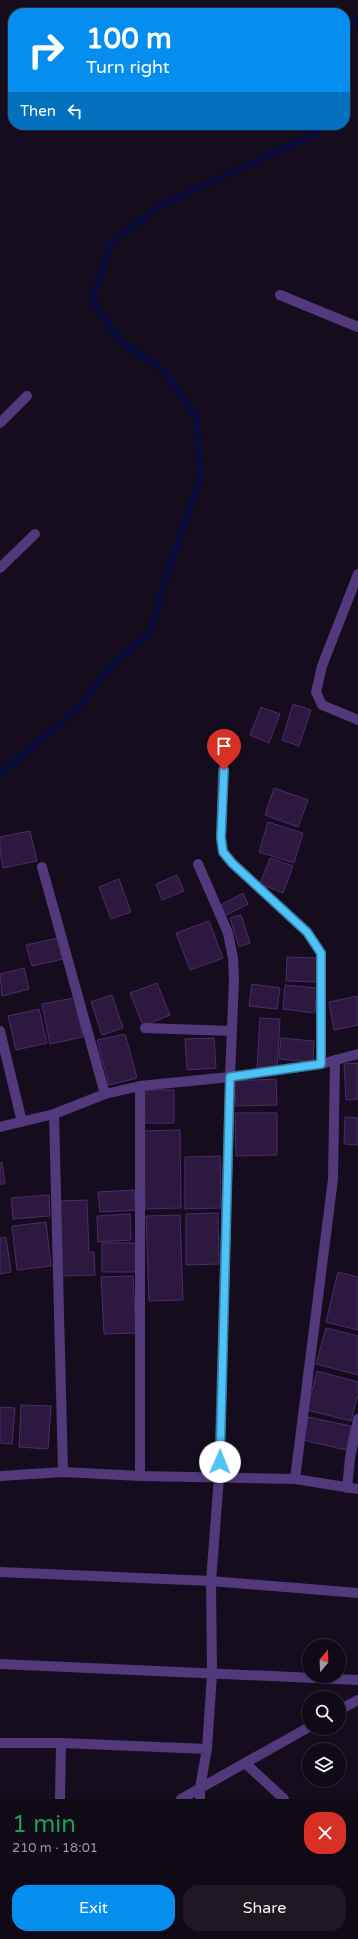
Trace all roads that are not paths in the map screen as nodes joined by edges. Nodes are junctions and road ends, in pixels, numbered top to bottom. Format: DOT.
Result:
graph roads {
  1 [pos="280,294"];
  2 [pos="358,327"];
  3 [pos="27,396"];
  4 [pos="0,423"];
  5 [pos="35,534"];
  6 [pos="0,568"];
  7 [pos="358,574"];
  8 [pos="358,720"];
  9 [pos="224,770"];
  10 [pos="198,864"];
  11 [pos="42,867"];
  12 [pos="145,1028"];
  13 [pos="0,1031"];
  14 [pos="232,1031"];
  15 [pos="358,1054"];
  16 [pos="335,1060"];
  17 [pos="321,1064"];
  18 [pos="230,1077"];
  19 [pos="140,1086"];
  20 [pos="106,1094"];
  21 [pos="54,1114"];
  22 [pos="22,1122"];
  23 [pos="0,1127"];
  24 [pos="358,1419"];
  25 [pos="354,1458"];
  26 [pos="63,1472"];
  27 [pos="0,1476"];
  28 [pos="140,1476"];
  29 [pos="219,1477"];
  30 [pos="295,1479"];
  31 [pos="347,1488"];
  32 [pos="358,1489"];
  33 [pos="0,1572"];
  34 [pos="211,1581"];
  35 [pos="358,1593"];
  36 [pos="0,1664"];
  37 [pos="212,1674"];
  38 [pos="358,1680"];
  39 [pos="358,1700"];
  40 [pos="346,1706"];
  41 [pos="302,1731"];
  42 [pos="0,1743"];
  43 [pos="61,1743"];
  44 [pos="207,1749"];
  45 [pos="245,1763"];
  46 [pos="200,1788"];
  47 [pos="60,1799"];
  48 [pos="181,1799"];
  49 [pos="200,1799"];
  50 [pos="284,1799"];
  1 -- 2 [label="street"];
  3 -- 4 [label="street"];
  5 -- 6 [label="street"];
  7 -- 8 [label="street"];
  9 -- 17 [label="street"];
  10 -- 14 [label="street"];
  11 -- 20 [label="street"];
  12 -- 14 [label="street"];
  13 -- 22 [label="street"];
  14 -- 18 [label="street"];
  15 -- 16 [label="street"];
  16 -- 17 [label="street"];
  16 -- 30 [label="street"];
  17 -- 18 [label="street"];
  18 -- 19 [label="street"];
  18 -- 29 [label="street"];
  19 -- 20 [label="street"];
  19 -- 28 [label="street"];
  20 -- 21 [label="street"];
  21 -- 22 [label="street"];
  21 -- 26 [label="street"];
  22 -- 23 [label="street"];
  24 -- 25 [label="street"];
  25 -- 31 [label="street"];
  26 -- 27 [label="street"];
  26 -- 28 [label="street"];
  28 -- 29 [label="street"];
  29 -- 30 [label="street"];
  29 -- 34 [label="street"];
  30 -- 31 [label="street"];
  31 -- 32 [label="street"];
  33 -- 34 [label="street"];
  34 -- 35 [label="street"];
  34 -- 37 [label="street"];
  36 -- 37 [label="street"];
  37 -- 38 [label="street"];
  37 -- 44 [label="street"];
  39 -- 40 [label="street"];
  41 -- 45 [label="street"];
  42 -- 43 [label="street"];
  43 -- 44 [label="street"];
  43 -- 47 [label="street"];
  44 -- 46 [label="street"];
  45 -- 46 [label="street"];
  45 -- 50 [label="street"];
  46 -- 48 [label="street"];
  46 -- 49 [label="street"];
}
